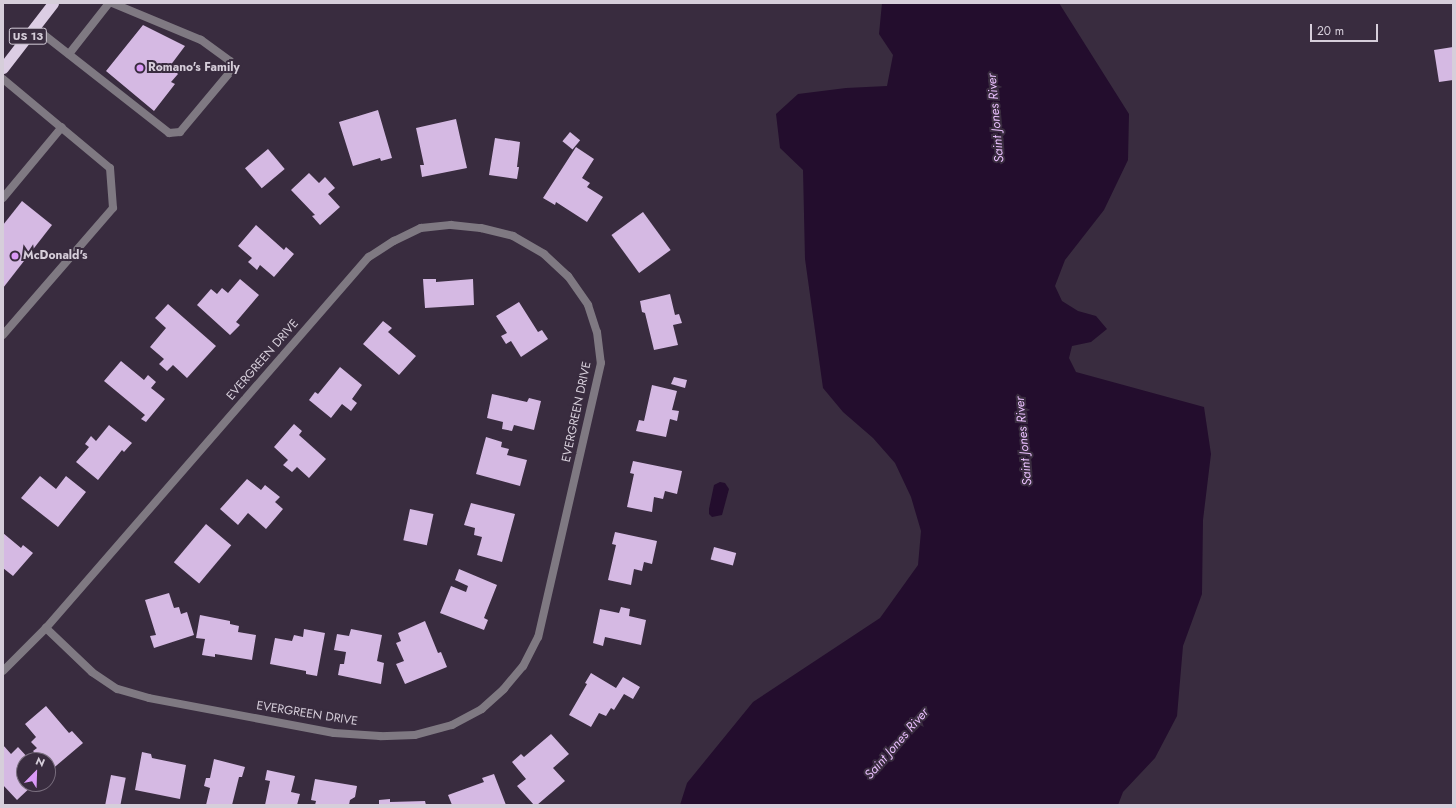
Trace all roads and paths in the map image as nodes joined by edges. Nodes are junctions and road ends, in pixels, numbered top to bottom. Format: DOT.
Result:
graph roads {
  1 [pos="53,3"];
  2 [pos="109,3"];
  3 [pos="112,3"];
  4 [pos="34,27"];
  5 [pos="69,54"];
  6 [pos="3,68"];
  7 [pos="3,79"];
  8 [pos="62,127"];
  9 [pos="3,198"];
  10 [pos="3,334"];
  11 [pos="46,628"];
  12 [pos="3,671"];
  1 -- 4 [label="highway, US 13"];
  2 -- 5 [label="street"];
  3 -- 5 [label="street"];
  4 -- 5 [label="street"];
  4 -- 6 [label="highway, US 13"];
  7 -- 8 [label="street"];
  8 -- 9 [label="street"];
  8 -- 10 [label="street"];
  11 -- 11 [label="street, EVERGREEN DRIVE"];
  11 -- 12 [label="street, EVERGREEN DRIVE"];
}
